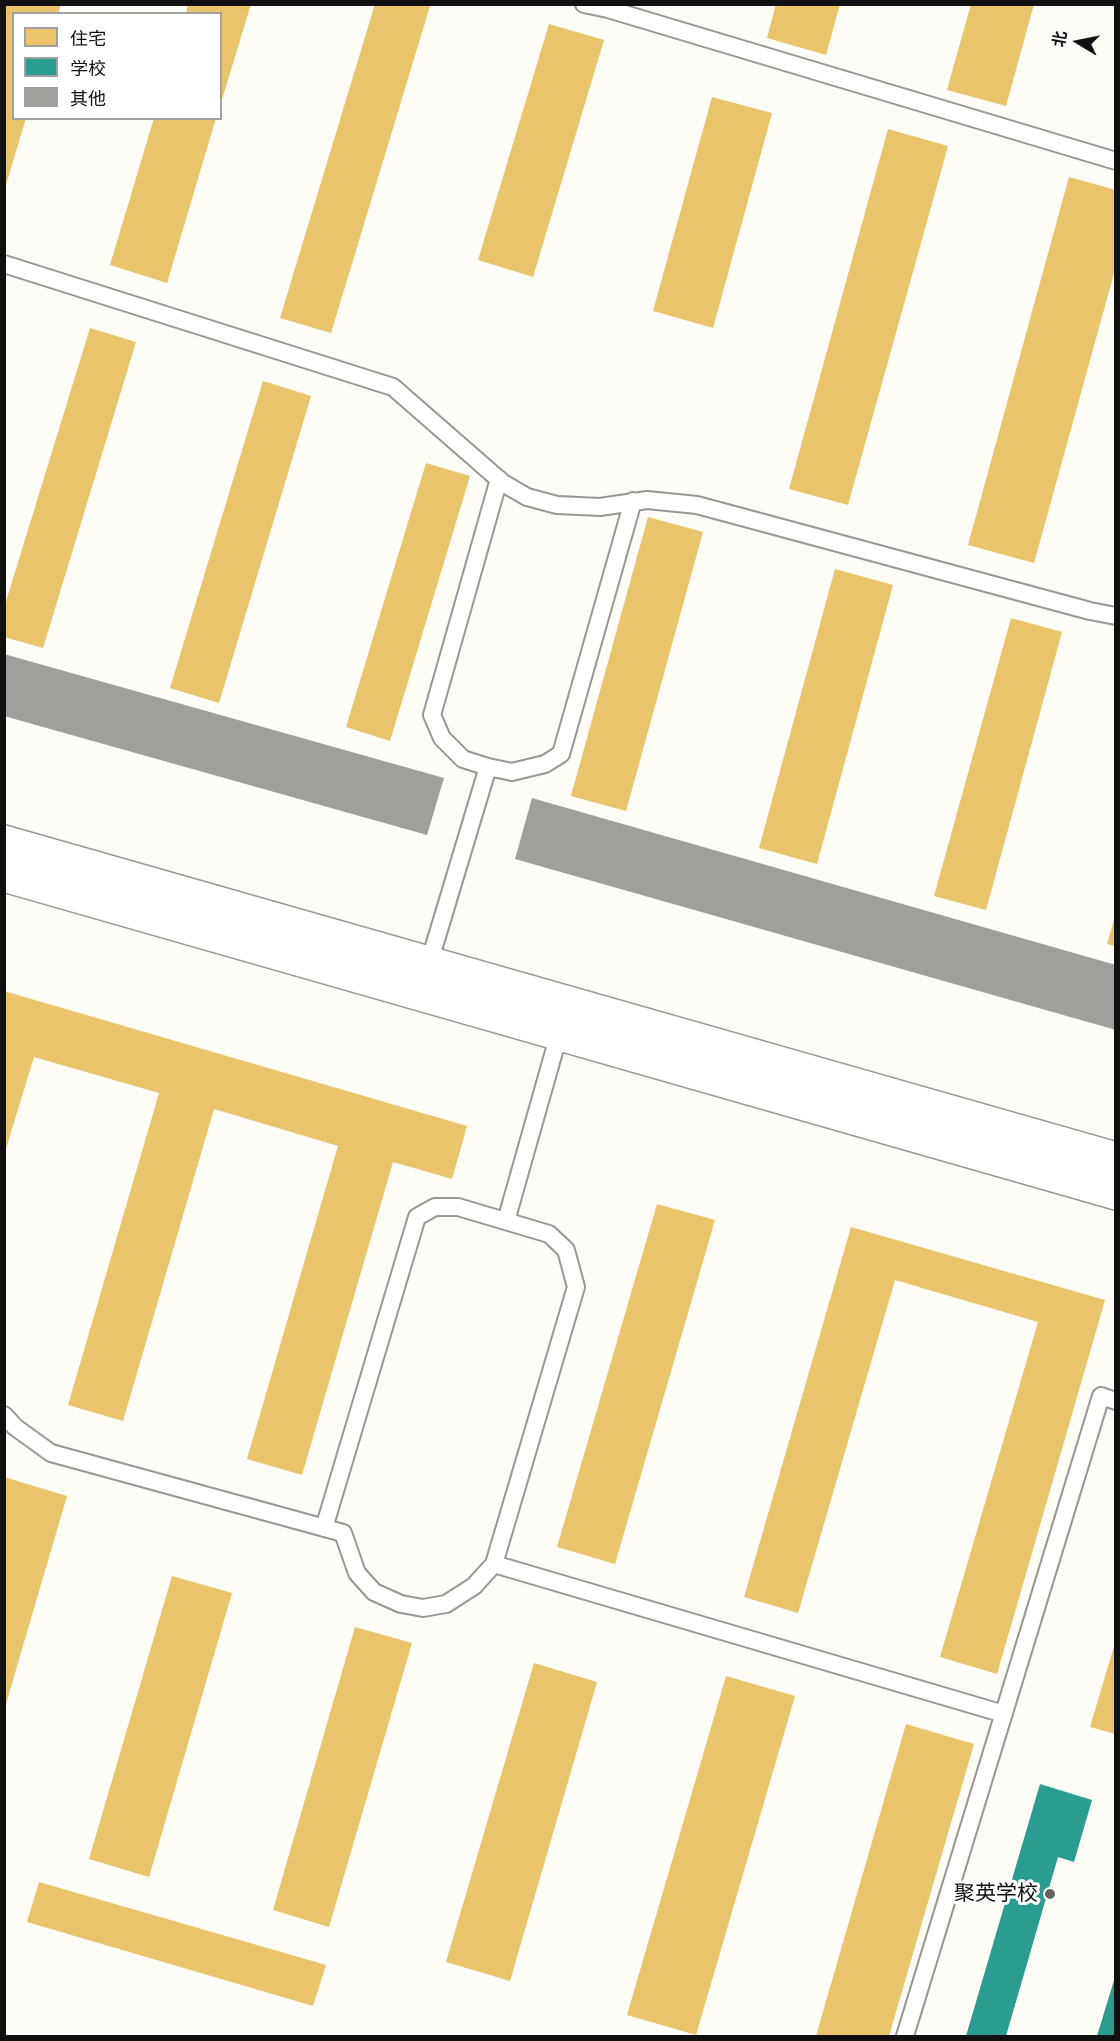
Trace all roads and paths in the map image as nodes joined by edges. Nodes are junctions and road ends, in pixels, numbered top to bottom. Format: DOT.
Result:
graph roads {
  1 [pos="584,4"];
  2 [pos="1116,161"];
  3 [pos="4,264"];
  4 [pos="499,479"];
  5 [pos="633,501"];
  6 [pos="1116,616"];
  7 [pos="488,767"];
  8 [pos="4,842"];
  9 [pos="4,875"];
  10 [pos="429,963"];
  11 [pos="559,1034"];
  12 [pos="1116,1159"];
  13 [pos="1116,1193"];
  14 [pos="506,1221"];
  15 [pos="1116,1401"];
  16 [pos="4,1415"];
  17 [pos="324,1528"];
  18 [pos="495,1564"];
  19 [pos="1004,1714"];
  20 [pos="905,2037"];
  1 -- 2 [label="lane"];
  3 -- 4 [label="lane"];
  4 -- 5 [label="lane"];
  4 -- 7 [label="lane"];
  5 -- 6 [label="lane"];
  5 -- 7 [label="lane"];
  7 -- 10 [label="lane"];
  8 -- 10 [label="street"];
  9 -- 11 [label="street"];
  10 -- 12 [label="street"];
  11 -- 13 [label="street"];
  11 -- 14 [label="lane"];
  14 -- 17 [label="lane"];
  14 -- 18 [label="lane"];
  15 -- 19 [label="lane"];
  16 -- 17 [label="lane"];
  17 -- 18 [label="lane"];
  18 -- 19 [label="lane"];
  19 -- 20 [label="lane"];
}
